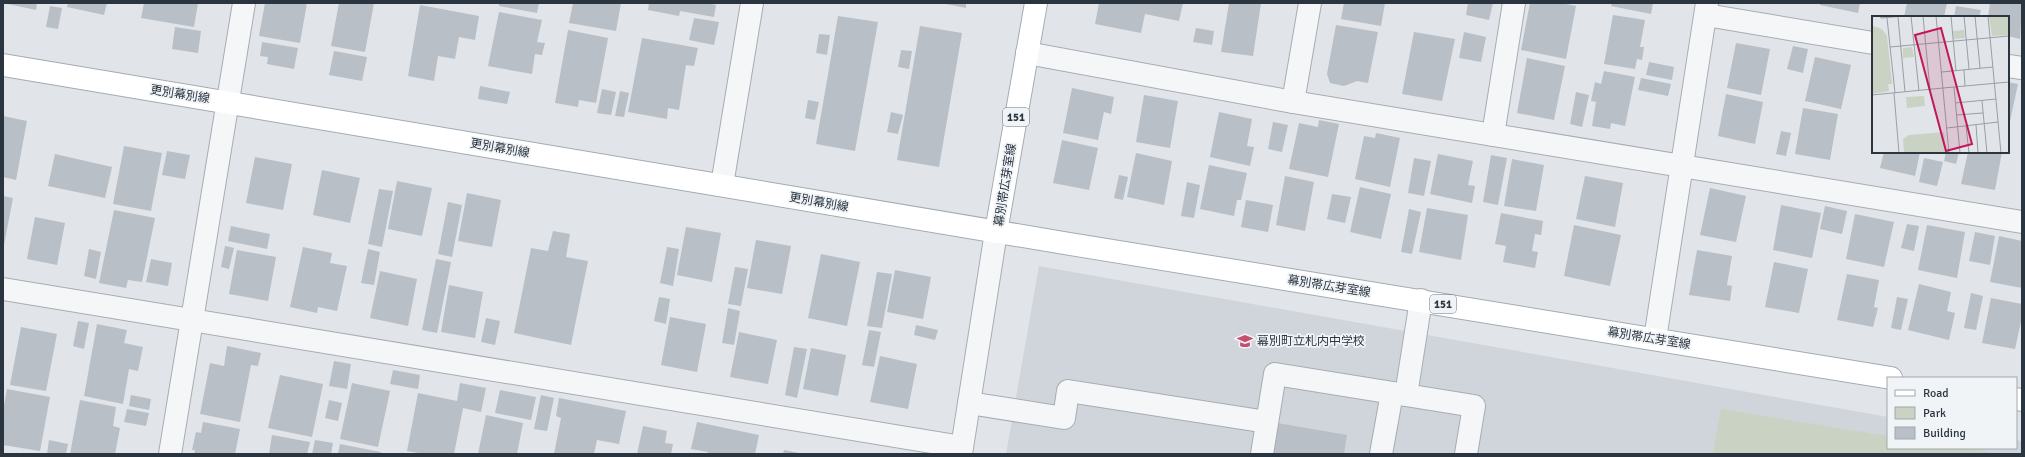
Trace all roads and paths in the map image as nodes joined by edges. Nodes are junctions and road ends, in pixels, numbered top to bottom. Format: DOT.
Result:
graph roads {
  1 [pos="244,3"];
  2 [pos="752,3"];
  3 [pos="1036,3"];
  4 [pos="1310,3"];
  5 [pos="1514,3"];
  6 [pos="1706,9"];
  7 [pos="1872,43"];
  8 [pos="1027,53"];
  9 [pos="3,65"];
  10 [pos="2009,66"];
  11 [pos="2022,68"];
  12 [pos="229,102"];
  13 [pos="1294,102"];
  14 [pos="1492,135"];
  15 [pos="1682,167"];
  16 [pos="722,185"];
  17 [pos="2022,222"];
  18 [pos="996,232"];
  19 [pos="3,290"];
  20 [pos="1421,300"];
  21 [pos="192,321"];
  22 [pos="1655,339"];
  23 [pos="1887,377"];
  24 [pos="1399,394"];
  25 [pos="969,403"];
  26 [pos="1267,422"];
  27 [pos="962,450"];
  28 [pos="170,454"];
  29 [pos="1262,454"];
  30 [pos="1381,454"];
  31 [pos="1467,454"];
  1 -- 12 [label="street"];
  2 -- 16 [label="street"];
  3 -- 8 [label="main road, 幕別帯広芽室線 / 151"];
  4 -- 13 [label="street"];
  5 -- 14 [label="street"];
  6 -- 7 [label="street"];
  6 -- 15 [label="street"];
  8 -- 13 [label="street"];
  8 -- 18 [label="main road, 幕別帯広芽室線 / 151"];
  9 -- 12 [label="main road, 更別幕別線"];
  10 -- 11 [label="street"];
  12 -- 16 [label="main road, 更別幕別線"];
  12 -- 21 [label="street"];
  13 -- 14 [label="street"];
  14 -- 15 [label="street"];
  15 -- 17 [label="street"];
  15 -- 22 [label="street"];
  16 -- 18 [label="main road, 更別幕別線"];
  18 -- 20 [label="main road, 幕別帯広芽室線 / 151"];
  18 -- 25 [label="street"];
  19 -- 21 [label="street"];
  20 -- 22 [label="main road, 幕別帯広芽室線 / 151"];
  20 -- 24 [label="street"];
  21 -- 27 [label="street"];
  21 -- 28 [label="street"];
  22 -- 23 [label="main road, 幕別帯広芽室線 / 151"];
  24 -- 26 [label="street"];
  24 -- 30 [label="street"];
  24 -- 31 [label="street"];
  25 -- 26 [label="street"];
  25 -- 27 [label="street"];
  26 -- 29 [label="street"];
}
